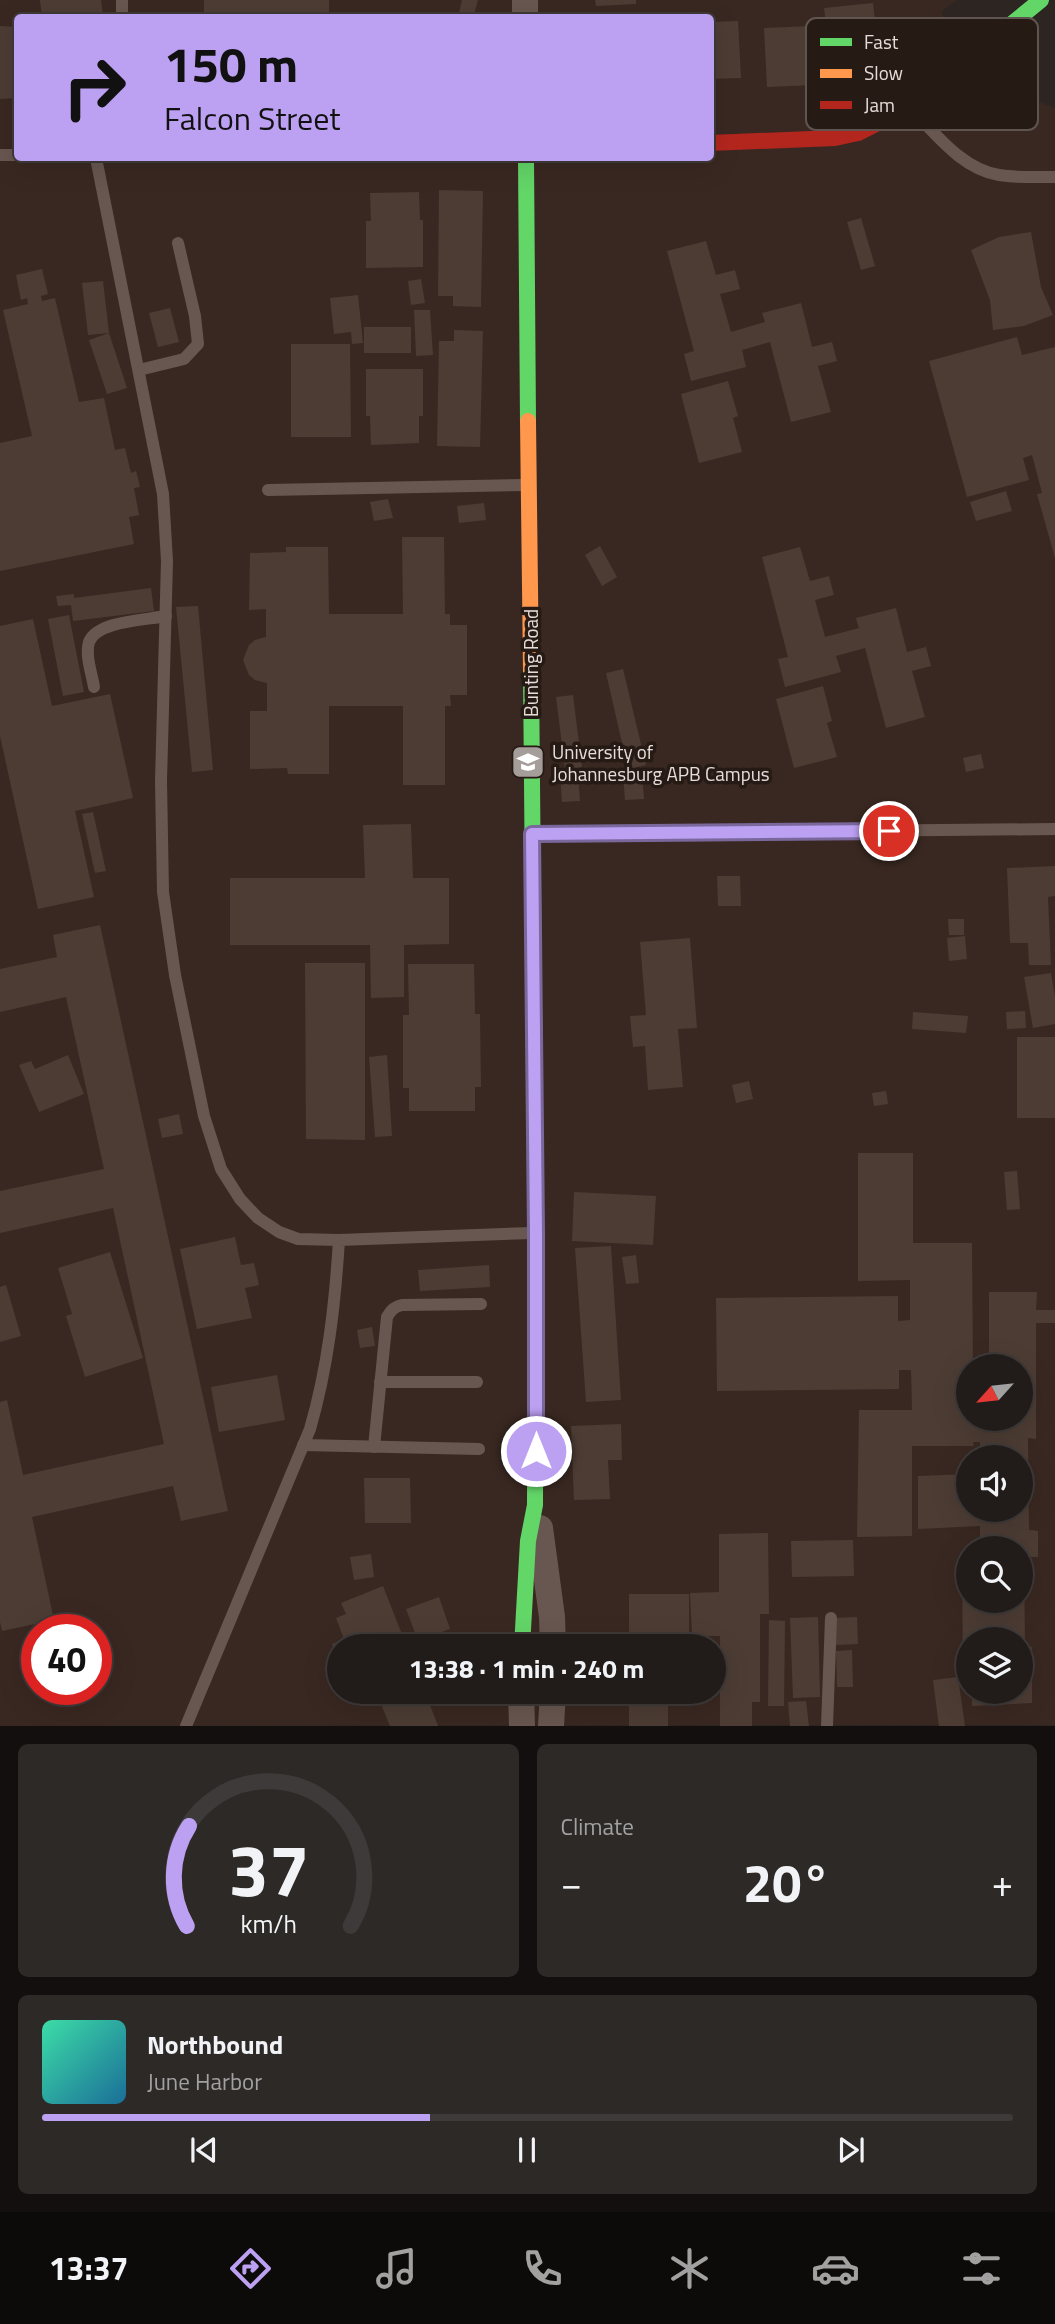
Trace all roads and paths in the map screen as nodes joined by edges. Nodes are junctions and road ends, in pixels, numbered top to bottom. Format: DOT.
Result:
graph roads {
  1 [pos="1041,0"];
  2 [pos="1019,18"];
  3 [pos="863,130"];
  4 [pos="932,130"];
  5 [pos="714,143"];
  6 [pos="97,161"];
  7 [pos="526,161"];
  8 [pos="1055,177"];
  9 [pos="178,243"];
  10 [pos="139,370"];
  11 [pos="529,485"];
  12 [pos="268,490"];
  13 [pos="166,617"];
  14 [pos="94,687"];
  15 [pos="1055,829"];
  16 [pos="532,834"];
  17 [pos="536,1233"];
  18 [pos="339,1240"];
  19 [pos="481,1304"];
  20 [pos="380,1382"];
  21 [pos="478,1382"];
  22 [pos="303,1445"];
  23 [pos="374,1447"];
  24 [pos="479,1448"];
  25 [pos="536,1505"];
  26 [pos="831,1618"];
  27 [pos="523,1634"];
  28 [pos="552,1634"];
  29 [pos="521,1704"];
  30 [pos="552,1704"];
  31 [pos="186,1726"];
  32 [pos="522,1726"];
  33 [pos="551,1726"];
  34 [pos="827,1726"];
  1 -- 2 [label="street"];
  3 -- 5 [label="street"];
  4 -- 8 [label="lane"];
  6 -- 10 [label="lane"];
  7 -- 11 [label="street, Bunting Road"];
  9 -- 10 [label="lane"];
  10 -- 13 [label="lane"];
  11 -- 12 [label="lane"];
  11 -- 16 [label="street, Bunting Road"];
  13 -- 14 [label="lane"];
  13 -- 18 [label="lane"];
  15 -- 16 [label="lane"];
  16 -- 17 [label="street, Bunting Road"];
  17 -- 18 [label="lane"];
  17 -- 25 [label="street, Bunting Road"];
  18 -- 22 [label="lane"];
  19 -- 20 [label="lane"];
  20 -- 21 [label="lane"];
  20 -- 23 [label="lane"];
  22 -- 23 [label="lane"];
  22 -- 31 [label="lane"];
  23 -- 24 [label="lane"];
  25 -- 27 [label="street, Bunting Road"];
  25 -- 28 [label="street, Bunting Road"];
  26 -- 34 [label="lane"];
  29 -- 32 [label="street"];
  30 -- 33 [label="street"];
}
